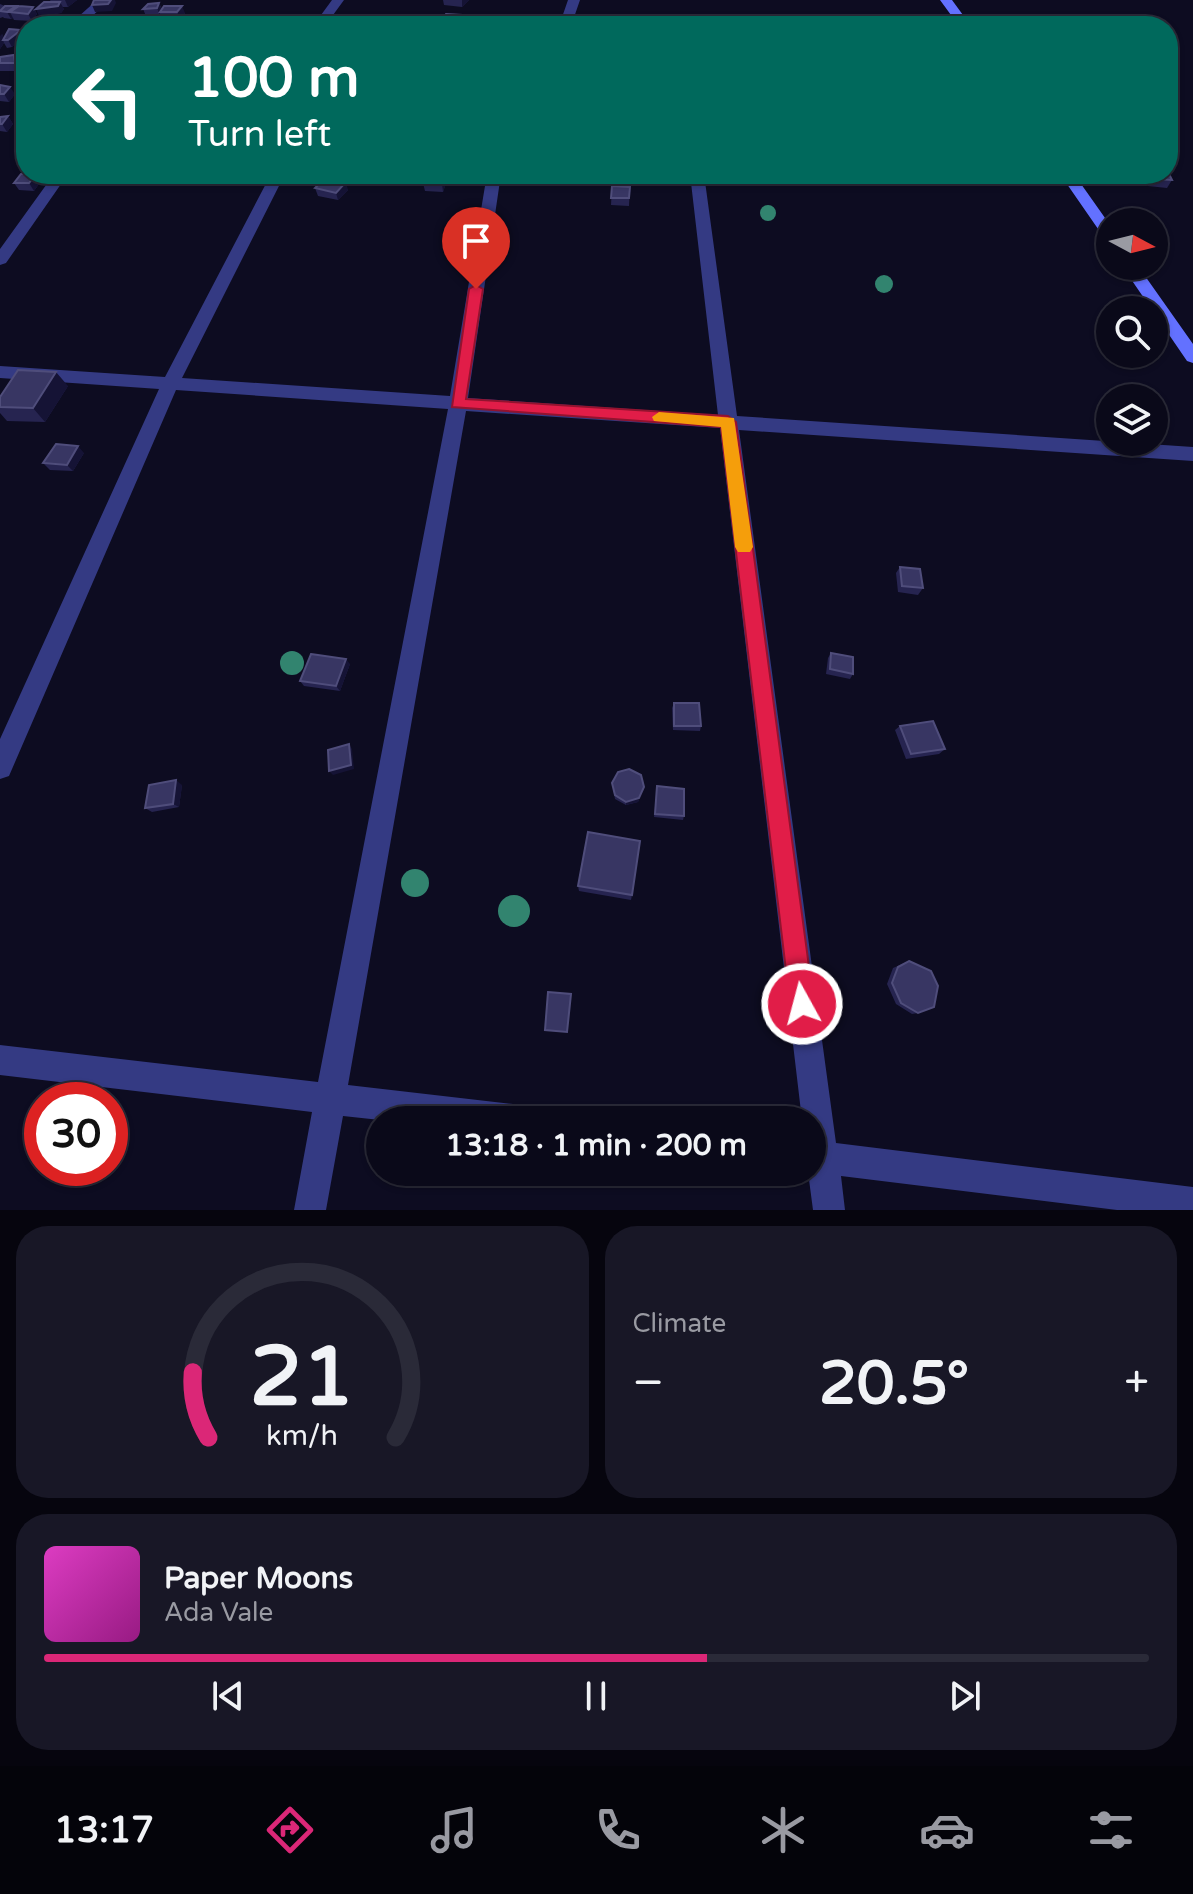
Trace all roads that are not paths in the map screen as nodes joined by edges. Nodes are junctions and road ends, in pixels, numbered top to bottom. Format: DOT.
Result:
graph roads {
  1 [pos="104,0"];
  2 [pos="86,16"];
  3 [pos="54,184"];
  4 [pos="273,184"];
  5 [pos="492,184"];
  6 [pos="698,184"];
  7 [pos="1074,184"];
  8 [pos="1096,216"];
  9 [pos="0,260"];
  10 [pos="1140,280"];
  11 [pos="1193,357"];
  12 [pos="0,372"];
  13 [pos="170,384"];
  14 [pos="458,403"];
  15 [pos="728,422"];
  16 [pos="1193,454"];
  17 [pos="0,767"];
  18 [pos="0,1060"];
  19 [pos="328,1098"];
  20 [pos="395,1106"];
  21 [pos="811,1106"];
  22 [pos="826,1158"];
  23 [pos="824,1186"];
  24 [pos="1193,1203"];
  25 [pos="310,1210"];
  26 [pos="829,1210"];
  1 -- 2 [label="street"];
  3 -- 9 [label="street"];
  4 -- 13 [label="street"];
  5 -- 14 [label="street"];
  6 -- 15 [label="street"];
  7 -- 8 [label="main road"];
  10 -- 11 [label="main road"];
  12 -- 13 [label="street"];
  13 -- 14 [label="street"];
  13 -- 17 [label="street"];
  14 -- 15 [label="street"];
  14 -- 19 [label="street"];
  15 -- 16 [label="street"];
  15 -- 21 [label="street"];
  18 -- 19 [label="street"];
  19 -- 20 [label="street"];
  19 -- 25 [label="street"];
  22 -- 24 [label="street"];
  23 -- 26 [label="street"];
}
